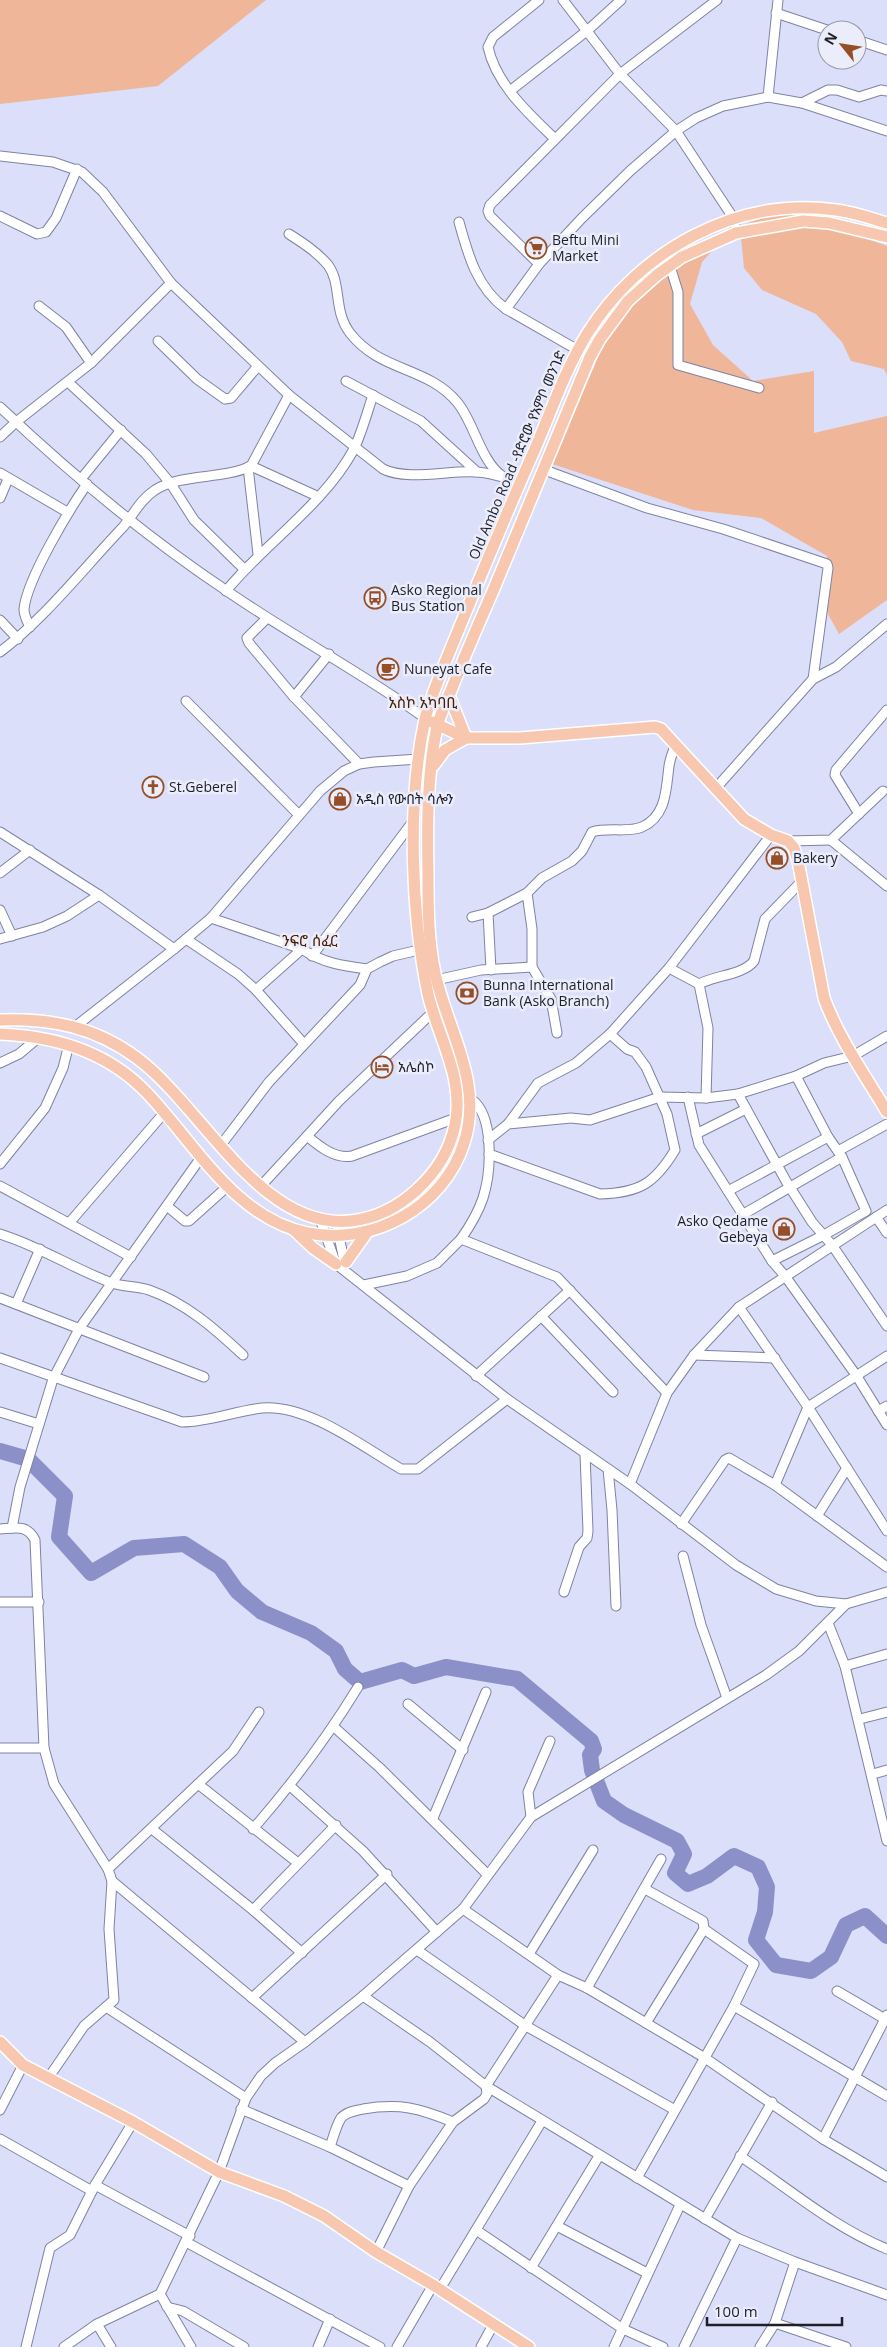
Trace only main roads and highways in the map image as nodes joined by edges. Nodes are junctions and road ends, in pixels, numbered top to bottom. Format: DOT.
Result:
graph roads {
  1 [pos="887,223"];
  2 [pos="887,237"];
  3 [pos="449,695"];
  4 [pos="425,718"];
  5 [pos="438,726"];
  6 [pos="466,738"];
  7 [pos="431,771"];
  8 [pos="0,1020"];
  9 [pos="0,1034"];
  10 [pos="887,1112"];
  11 [pos="292,1229"];
  12 [pos="368,1231"];
  13 [pos="0,2042"];
  14 [pos="529,2347"];
  1 -- 4 [label="main road, Old Ambo Road -የድሮው የአምቦ መንገድ"];
  2 -- 3 [label="main road, Old Ambo Road -የድሮው የአምቦ መንገድ"];
  3 -- 5 [label="main road, Old Ambo Road -የድሮው የአምቦ መንገድ"];
  3 -- 6 [label="main road"];
  4 -- 5 [label="main road"];
  4 -- 8 [label="main road, Old Ambo Road -የድሮው የአምቦ መንገድ"];
  5 -- 6 [label="main road"];
  5 -- 7 [label="main road, Old Ambo Road -የድሮው የአምቦ መንገድ"];
  6 -- 7 [label="main road"];
  6 -- 10 [label="main road"];
  7 -- 12 [label="main road, Old Ambo Road -የድሮው የአምቦ መንገድ"];
  9 -- 11 [label="main road, Old Ambo Road -የድሮው የአምቦ መንገድ"];
  11 -- 12 [label="main road, Old Ambo Road -የድሮው የአምቦ መንገድ"];
  11 -- 12 [label="main road"];
  13 -- 14 [label="main road"];
}
